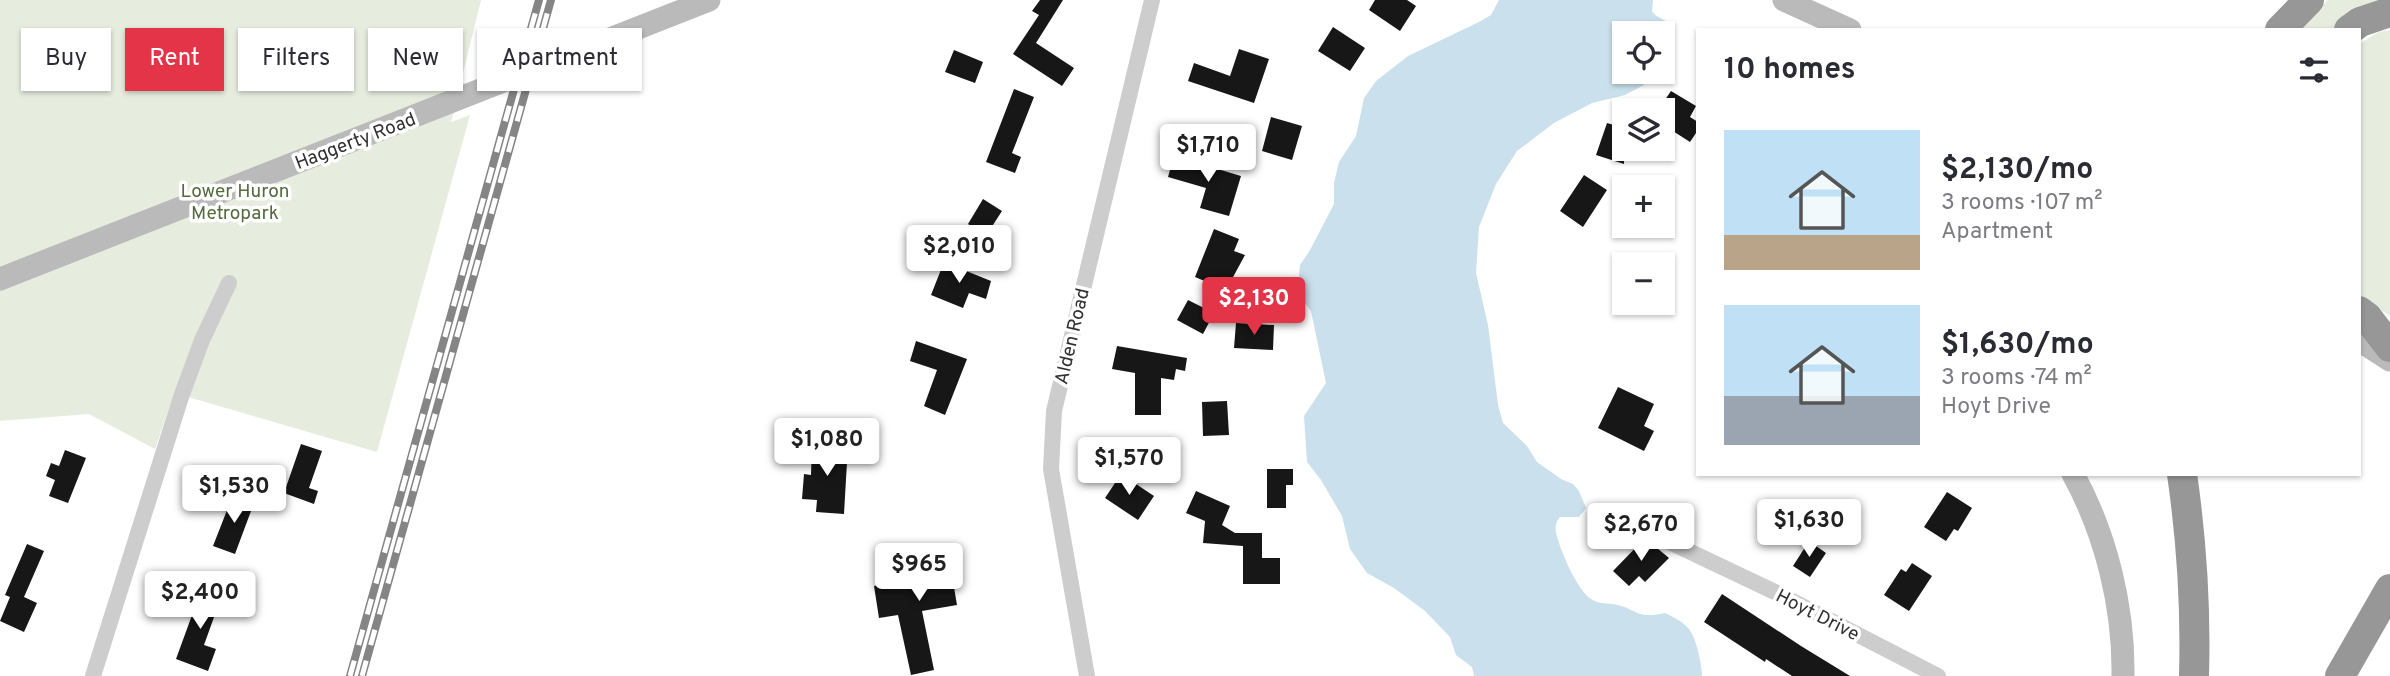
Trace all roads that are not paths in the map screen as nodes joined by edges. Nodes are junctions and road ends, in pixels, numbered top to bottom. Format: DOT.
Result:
graph roads {
  1 [pos="709,0"];
  2 [pos="1152,0"];
  3 [pos="1784,0"];
  4 [pos="2309,0"];
  5 [pos="2390,12"];
  6 [pos="1836,20"];
  7 [pos="2282,28"];
  8 [pos="2352,28"];
  9 [pos="0,279"];
  10 [pos="229,283"];
  11 [pos="2361,313"];
  12 [pos="2361,341"];
  13 [pos="2390,347"];
  14 [pos="2390,360"];
  15 [pos="2074,476"];
  16 [pos="2182,476"];
  17 [pos="1659,537"];
  18 [pos="2390,589"];
  19 [pos="93,676"];
  20 [pos="1087,676"];
  21 [pos="1938,676"];
  22 [pos="2123,676"];
  23 [pos="2194,676"];
  24 [pos="2340,676"];
  1 -- 9 [label="main road, Haggerty Road"];
  2 -- 20 [label="street, Alden Road"];
  3 -- 6 [label="main road"];
  4 -- 7 [label="highway"];
  5 -- 8 [label="highway"];
  10 -- 19 [label="street"];
  11 -- 13 [label="highway"];
  12 -- 14 [label="main road"];
  15 -- 22 [label="main road"];
  16 -- 23 [label="highway"];
  17 -- 21 [label="street, Hoyt Drive"];
  18 -- 24 [label="highway"];
}
